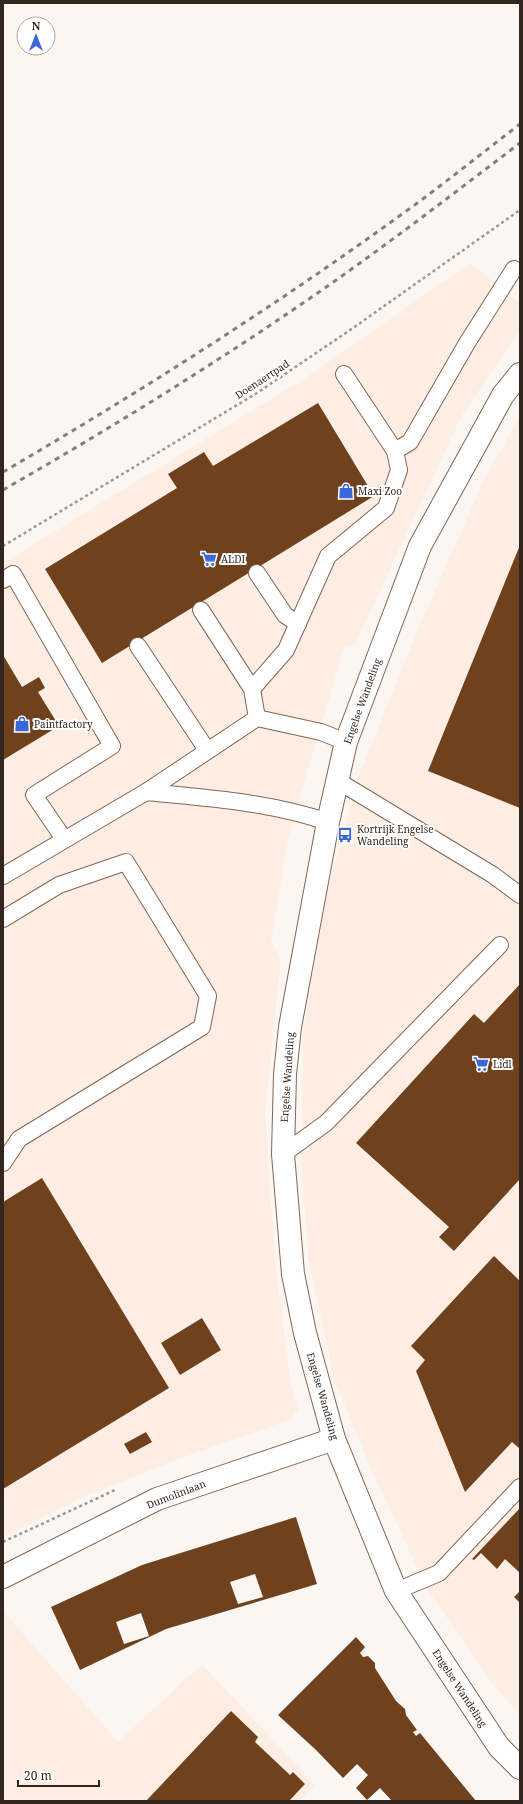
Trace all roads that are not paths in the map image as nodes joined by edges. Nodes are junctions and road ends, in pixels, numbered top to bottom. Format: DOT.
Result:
graph roads {
  1 [pos="514,268"];
  2 [pos="344,374"];
  3 [pos="520,374"];
  4 [pos="395,451"];
  5 [pos="257,573"];
  6 [pos="3,580"];
  7 [pos="201,610"];
  8 [pos="298,624"];
  9 [pos="138,646"];
  10 [pos="252,689"];
  11 [pos="257,718"];
  12 [pos="346,742"];
  13 [pos="207,750"];
  14 [pos="338,781"];
  15 [pos="146,792"];
  16 [pos="328,822"];
  17 [pos="64,839"];
  18 [pos="3,876"];
  19 [pos="520,895"];
  20 [pos="3,919"];
  21 [pos="500,945"];
  22 [pos="282,1154"];
  23 [pos="3,1163"];
  24 [pos="334,1439"];
  25 [pos="520,1487"];
  26 [pos="3,1577"];
  27 [pos="396,1591"];
  28 [pos="520,1768"];
  1 -- 4 [label="lane"];
  2 -- 4 [label="lane"];
  3 -- 12 [label="street, Engelse Wandeling"];
  4 -- 8 [label="lane"];
  5 -- 8 [label="lane"];
  6 -- 17 [label="lane"];
  7 -- 10 [label="lane"];
  8 -- 10 [label="lane"];
  9 -- 13 [label="lane"];
  10 -- 11 [label="lane"];
  11 -- 12 [label="lane"];
  11 -- 13 [label="lane"];
  12 -- 14 [label="street, Engelse Wandeling"];
  13 -- 15 [label="lane"];
  14 -- 16 [label="street, Engelse Wandeling"];
  14 -- 19 [label="lane"];
  15 -- 16 [label="lane"];
  15 -- 17 [label="lane"];
  16 -- 22 [label="street, Engelse Wandeling"];
  17 -- 18 [label="lane"];
  20 -- 23 [label="lane"];
  21 -- 22 [label="lane"];
  22 -- 24 [label="street, Engelse Wandeling"];
  24 -- 26 [label="street, Dumolinlaan"];
  24 -- 27 [label="street, Engelse Wandeling"];
  25 -- 27 [label="lane"];
  27 -- 28 [label="street, Engelse Wandeling"];
}
